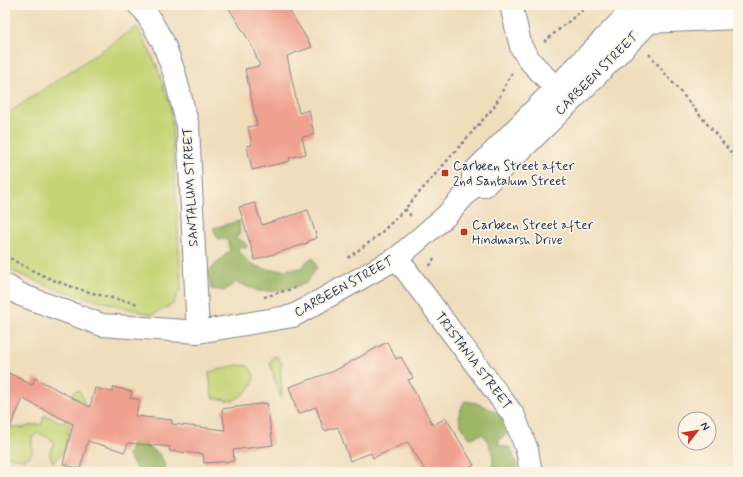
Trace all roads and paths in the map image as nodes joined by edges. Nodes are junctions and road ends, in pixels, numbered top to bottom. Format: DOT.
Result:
graph roads {
  1 [pos="139,5"];
  2 [pos="511,5"];
  3 [pos="591,5"];
  4 [pos="666,5"];
  5 [pos="735,5"];
  6 [pos="738,9"];
  7 [pos="638,10"];
  8 [pos="738,18"];
  9 [pos="646,51"];
  10 [pos="527,57"];
  11 [pos="563,95"];
  12 [pos="738,161"];
  13 [pos="405,210"];
  14 [pos="397,258"];
  15 [pos="5,285"];
  16 [pos="198,332"];
  17 [pos="531,472"];
  1 -- 16 [label="street, SANTALUM STREET"];
  2 -- 10 [label="street"];
  3 -- 10 [label="path"];
  4 -- 7 [label="street, CARBEEN STREET"];
  5 -- 6 [label="street"];
  7 -- 8 [label="street"];
  7 -- 11 [label="street, CARBEEN STREET"];
  9 -- 12 [label="path"];
  10 -- 11 [label="street"];
  10 -- 13 [label="path"];
  11 -- 14 [label="street, CARBEEN STREET"];
  14 -- 16 [label="street, CARBEEN STREET"];
  14 -- 17 [label="street, TRISTANIA STREET"];
  15 -- 16 [label="street, CARBEEN STREET"];
}
